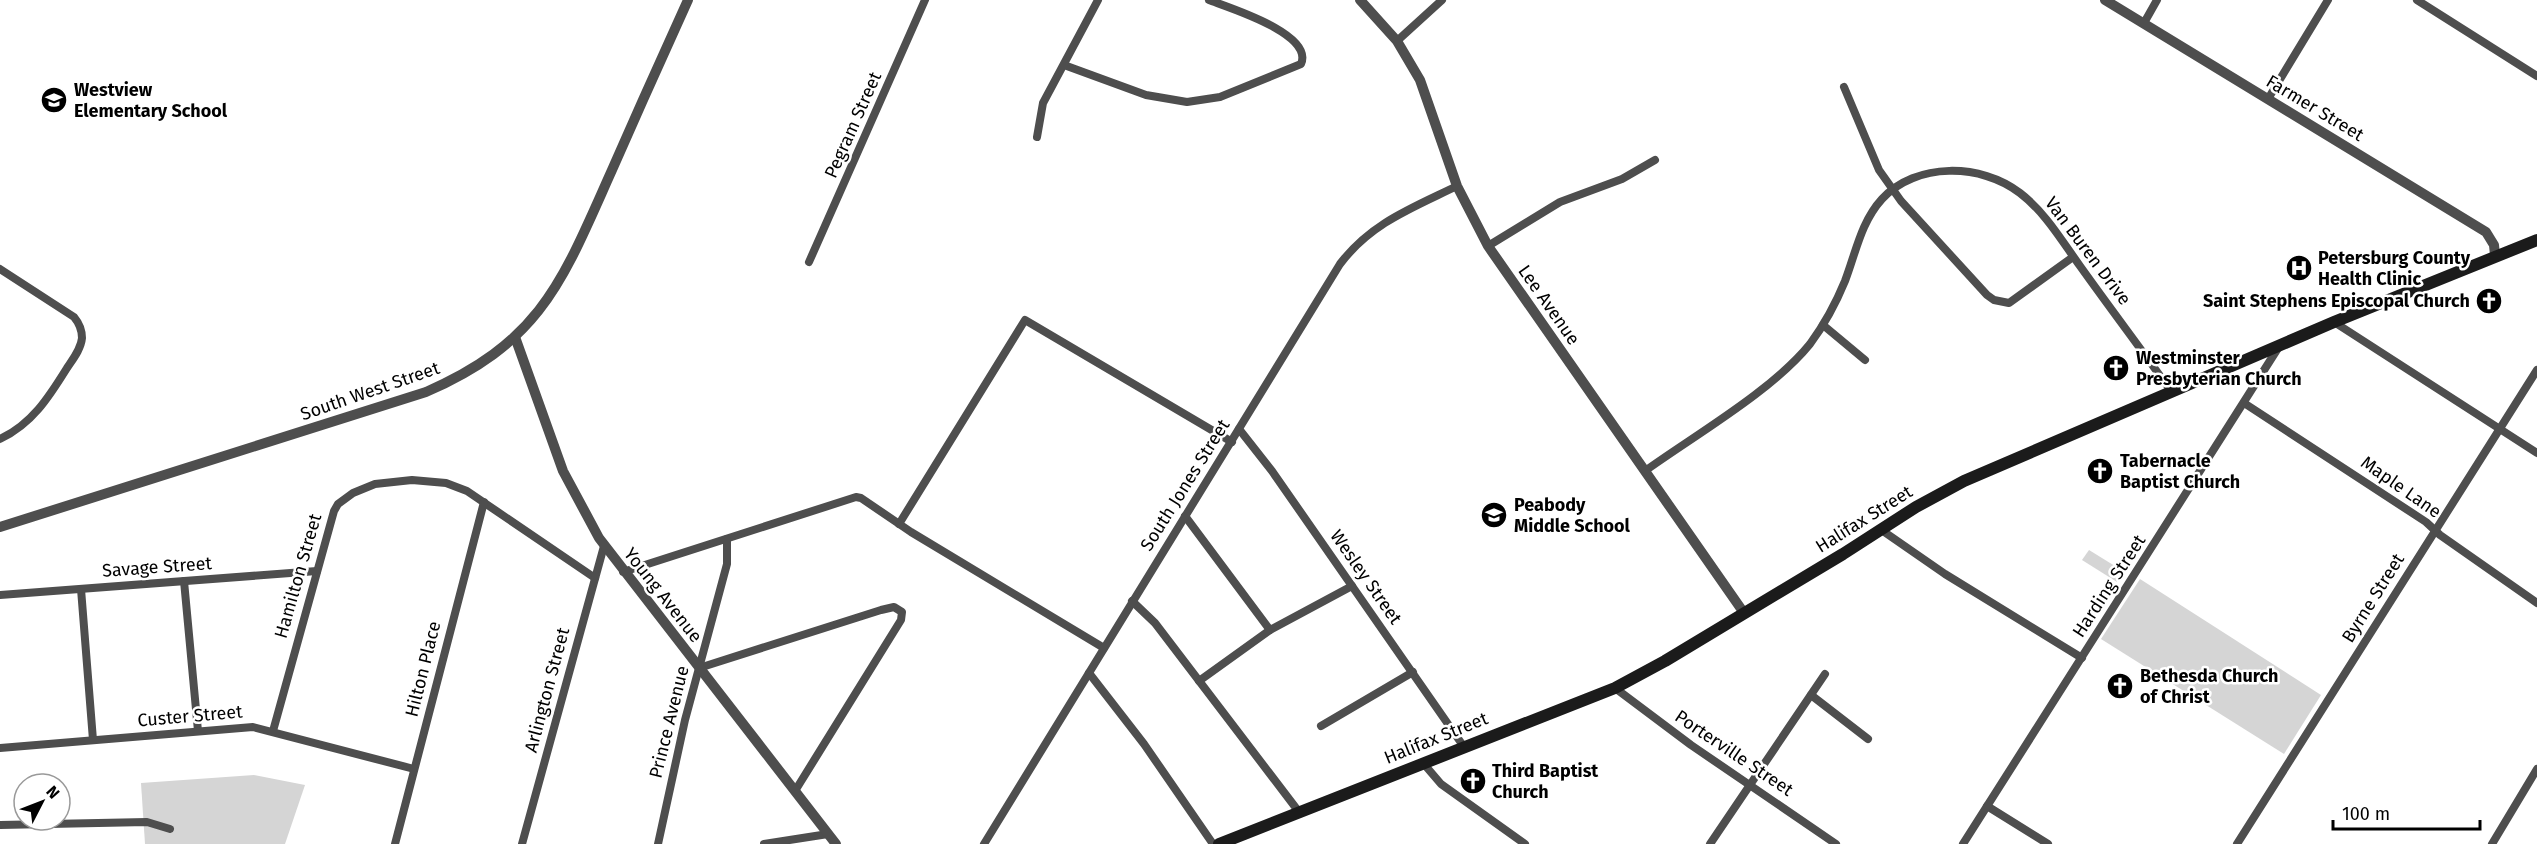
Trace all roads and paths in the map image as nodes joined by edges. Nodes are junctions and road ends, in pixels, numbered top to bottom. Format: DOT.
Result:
graph roads {
  1 [pos="688,0"];
  2 [pos="925,0"];
  3 [pos="1098,0"];
  4 [pos="1209,0"];
  5 [pos="1360,0"];
  6 [pos="1442,0"];
  7 [pos="2105,0"];
  8 [pos="2157,0"];
  9 [pos="2328,0"];
  10 [pos="2417,0"];
  11 [pos="2144,23"];
  12 [pos="1397,41"];
  13 [pos="1064,65"];
  14 [pos="2537,76"];
  15 [pos="1844,87"];
  16 [pos="2268,99"];
  17 [pos="1037,137"];
  18 [pos="1655,160"];
  19 [pos="1457,186"];
  20 [pos="1893,190"];
  21 [pos="2537,240"];
  22 [pos="1488,246"];
  23 [pos="2495,255"];
  24 [pos="2073,257"];
  25 [pos="809,262"];
  26 [pos="0,269"];
  27 [pos="2334,322"];
  28 [pos="1823,325"];
  29 [pos="515,337"];
  30 [pos="2280,345"];
  31 [pos="1865,360"];
  32 [pos="2537,370"];
  33 [pos="2171,391"];
  34 [pos="2244,403"];
  35 [pos="2500,428"];
  36 [pos="1239,429"];
  37 [pos="0,440"];
  38 [pos="1232,441"];
  39 [pos="2537,453"];
  40 [pos="1645,471"];
  41 [pos="484,502"];
  42 [pos="1185,516"];
  43 [pos="899,524"];
  44 [pos="0,527"];
  45 [pos="1880,529"];
  46 [pos="2436,530"];
  47 [pos="728,539"];
  48 [pos="604,546"];
  49 [pos="316,571"];
  50 [pos="624,572"];
  51 [pos="595,578"];
  52 [pos="184,581"];
  53 [pos="1352,586"];
  54 [pos="81,589"];
  55 [pos="0,596"];
  56 [pos="1132,601"];
  57 [pos="2537,603"];
  58 [pos="1744,613"];
  59 [pos="1270,630"];
  60 [pos="1104,648"];
  61 [pos="2082,658"];
  62 [pos="699,668"];
  63 [pos="1413,672"];
  64 [pos="1089,673"];
  65 [pos="1825,674"];
  66 [pos="1199,681"];
  67 [pos="1615,687"];
  68 [pos="1811,695"];
  69 [pos="1321,726"];
  70 [pos="198,730"];
  71 [pos="273,731"];
  72 [pos="1868,739"];
  73 [pos="93,740"];
  74 [pos="1464,747"];
  75 [pos="0,748"];
  76 [pos="1423,763"];
  77 [pos="414,769"];
  78 [pos="2537,769"];
  79 [pos="1750,784"];
  80 [pos="795,792"];
  81 [pos="1987,806"];
  82 [pos="1299,812"];
  83 [pos="0,825"];
  84 [pos="170,829"];
  85 [pos="828,834"];
  86 [pos="394,844"];
  87 [pos="522,844"];
  88 [pos="658,844"];
  89 [pos="764,844"];
  90 [pos="836,844"];
  91 [pos="984,844"];
  92 [pos="1213,844"];
  93 [pos="1219,844"];
  94 [pos="1525,844"];
  95 [pos="1710,844"];
  96 [pos="1836,844"];
  97 [pos="1963,844"];
  98 [pos="2048,844"];
  99 [pos="2238,844"];
  100 [pos="2492,844"];
  1 -- 29 [label="street, South West Street"];
  2 -- 25 [label="street, Pegram Street"];
  3 -- 13 [label="street"];
  4 -- 13 [label="street"];
  5 -- 12 [label="street, Lee Avenue"];
  6 -- 12 [label="street"];
  7 -- 11 [label="street, Farmer Street"];
  8 -- 11 [label="street"];
  9 -- 16 [label="street"];
  10 -- 14 [label="street"];
  11 -- 16 [label="street, Farmer Street"];
  12 -- 19 [label="street, Lee Avenue"];
  13 -- 17 [label="street"];
  15 -- 20 [label="street"];
  16 -- 23 [label="street, Farmer Street"];
  18 -- 22 [label="street"];
  19 -- 22 [label="street, Lee Avenue"];
  19 -- 36 [label="street, South Jones Street"];
  20 -- 24 [label="street, Van Buren Drive"];
  20 -- 24 [label="street"];
  20 -- 28 [label="street, Van Buren Drive"];
  21 -- 23 [label="main road, Halifax Street"];
  22 -- 40 [label="street, Lee Avenue"];
  23 -- 27 [label="main road, Halifax Street"];
  24 -- 33 [label="street, Van Buren Drive"];
  26 -- 37 [label="street"];
  27 -- 30 [label="main road, Halifax Street"];
  27 -- 35 [label="street"];
  28 -- 31 [label="street"];
  28 -- 40 [label="street, Van Buren Drive"];
  29 -- 44 [label="street, South West Street"];
  29 -- 48 [label="street, Young Avenue"];
  30 -- 33 [label="main road, Halifax Street"];
  30 -- 34 [label="street, Harding Street"];
  32 -- 35 [label="street, Byrne Street"];
  33 -- 45 [label="main road, Halifax Street"];
  34 -- 46 [label="street, Maple Lane"];
  34 -- 61 [label="street, Harding Street"];
  35 -- 39 [label="street"];
  35 -- 46 [label="street, Byrne Street"];
  36 -- 38 [label="street, South Jones Street"];
  36 -- 53 [label="street, Wesley Street"];
  38 -- 42 [label="street, South Jones Street"];
  38 -- 43 [label="street"];
  40 -- 58 [label="street, Lee Avenue"];
  41 -- 49 [label="street, Hamilton Street"];
  41 -- 51 [label="street, Hamilton Street"];
  41 -- 77 [label="street, Hilton Place"];
  42 -- 56 [label="street, South Jones Street"];
  42 -- 59 [label="street"];
  43 -- 47 [label="street"];
  43 -- 60 [label="street"];
  45 -- 58 [label="main road, Halifax Street"];
  45 -- 61 [label="street"];
  46 -- 57 [label="street, Maple Lane"];
  46 -- 99 [label="street, Byrne Street"];
  47 -- 50 [label="street"];
  47 -- 62 [label="street, Prince Avenue"];
  48 -- 50 [label="street, Young Avenue"];
  48 -- 51 [label="street, Arlington Street"];
  49 -- 52 [label="street, Savage Street"];
  49 -- 71 [label="street, Hamilton Street"];
  50 -- 62 [label="street, Young Avenue"];
  51 -- 87 [label="street, Arlington Street"];
  52 -- 54 [label="street, Savage Street"];
  52 -- 70 [label="street"];
  53 -- 59 [label="street"];
  53 -- 63 [label="street, Wesley Street"];
  54 -- 55 [label="street, Savage Street"];
  54 -- 73 [label="street"];
  56 -- 60 [label="street, South Jones Street"];
  56 -- 66 [label="street"];
  58 -- 67 [label="main road, Halifax Street"];
  59 -- 66 [label="street"];
  60 -- 64 [label="street, South Jones Street"];
  61 -- 81 [label="street, Harding Street"];
  62 -- 80 [label="street, Young Avenue"];
  62 -- 80 [label="street"];
  62 -- 88 [label="street, Prince Avenue"];
  63 -- 69 [label="street"];
  63 -- 74 [label="street, Wesley Street"];
  64 -- 91 [label="street, South Jones Street"];
  64 -- 92 [label="street"];
  65 -- 68 [label="street"];
  66 -- 82 [label="street"];
  67 -- 74 [label="main road, Halifax Street"];
  67 -- 79 [label="street, Porterville Street"];
  68 -- 72 [label="street"];
  68 -- 79 [label="street"];
  70 -- 71 [label="street, Custer Street"];
  70 -- 73 [label="street, Custer Street"];
  71 -- 77 [label="street, Custer Street"];
  73 -- 75 [label="street, Custer Street"];
  74 -- 76 [label="main road, Halifax Street"];
  76 -- 82 [label="main road, Halifax Street"];
  76 -- 94 [label="street"];
  77 -- 86 [label="street, Hilton Place"];
  78 -- 100 [label="street"];
  79 -- 95 [label="street"];
  79 -- 96 [label="street, Porterville Street"];
  80 -- 85 [label="street, Young Avenue"];
  81 -- 97 [label="street, Harding Street"];
  81 -- 98 [label="street"];
  82 -- 93 [label="main road, Halifax Street"];
  83 -- 84 [label="street"];
  85 -- 89 [label="street"];
  85 -- 90 [label="street, Young Avenue"];
}
